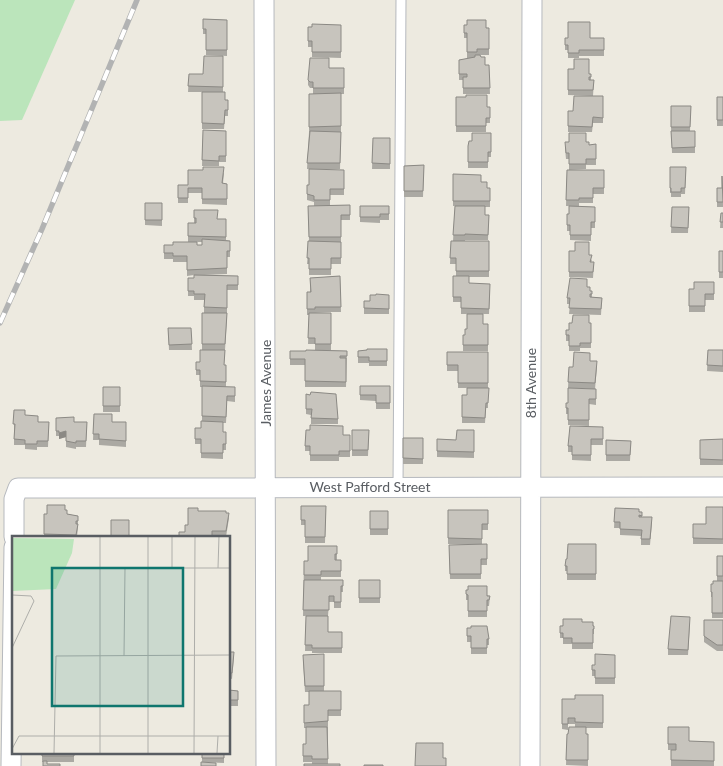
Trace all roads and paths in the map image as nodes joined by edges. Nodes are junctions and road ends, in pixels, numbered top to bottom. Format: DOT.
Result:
graph roads {
  1 [pos="264,0"];
  2 [pos="401,0"];
  3 [pos="532,0"];
  4 [pos="398,487"];
  5 [pos="530,487"];
  6 [pos="723,487"];
  7 [pos="267,488"];
  8 [pos="14,536"];
  9 [pos="12,656"];
  10 [pos="10,766"];
  11 [pos="266,766"];
  12 [pos="530,766"];
  1 -- 7 [label="street, James Avenue"];
  2 -- 4 [label="lane"];
  3 -- 5 [label="street, 8th Avenue"];
  4 -- 5 [label="street, West Pafford Street"];
  4 -- 7 [label="street, West Pafford Street"];
  5 -- 6 [label="street, West Pafford Street"];
  5 -- 12 [label="street, 8th Avenue"];
  7 -- 8 [label="street, West Pafford Street"];
  7 -- 11 [label="street, James Avenue"];
  9 -- 10 [label="street"];
}
